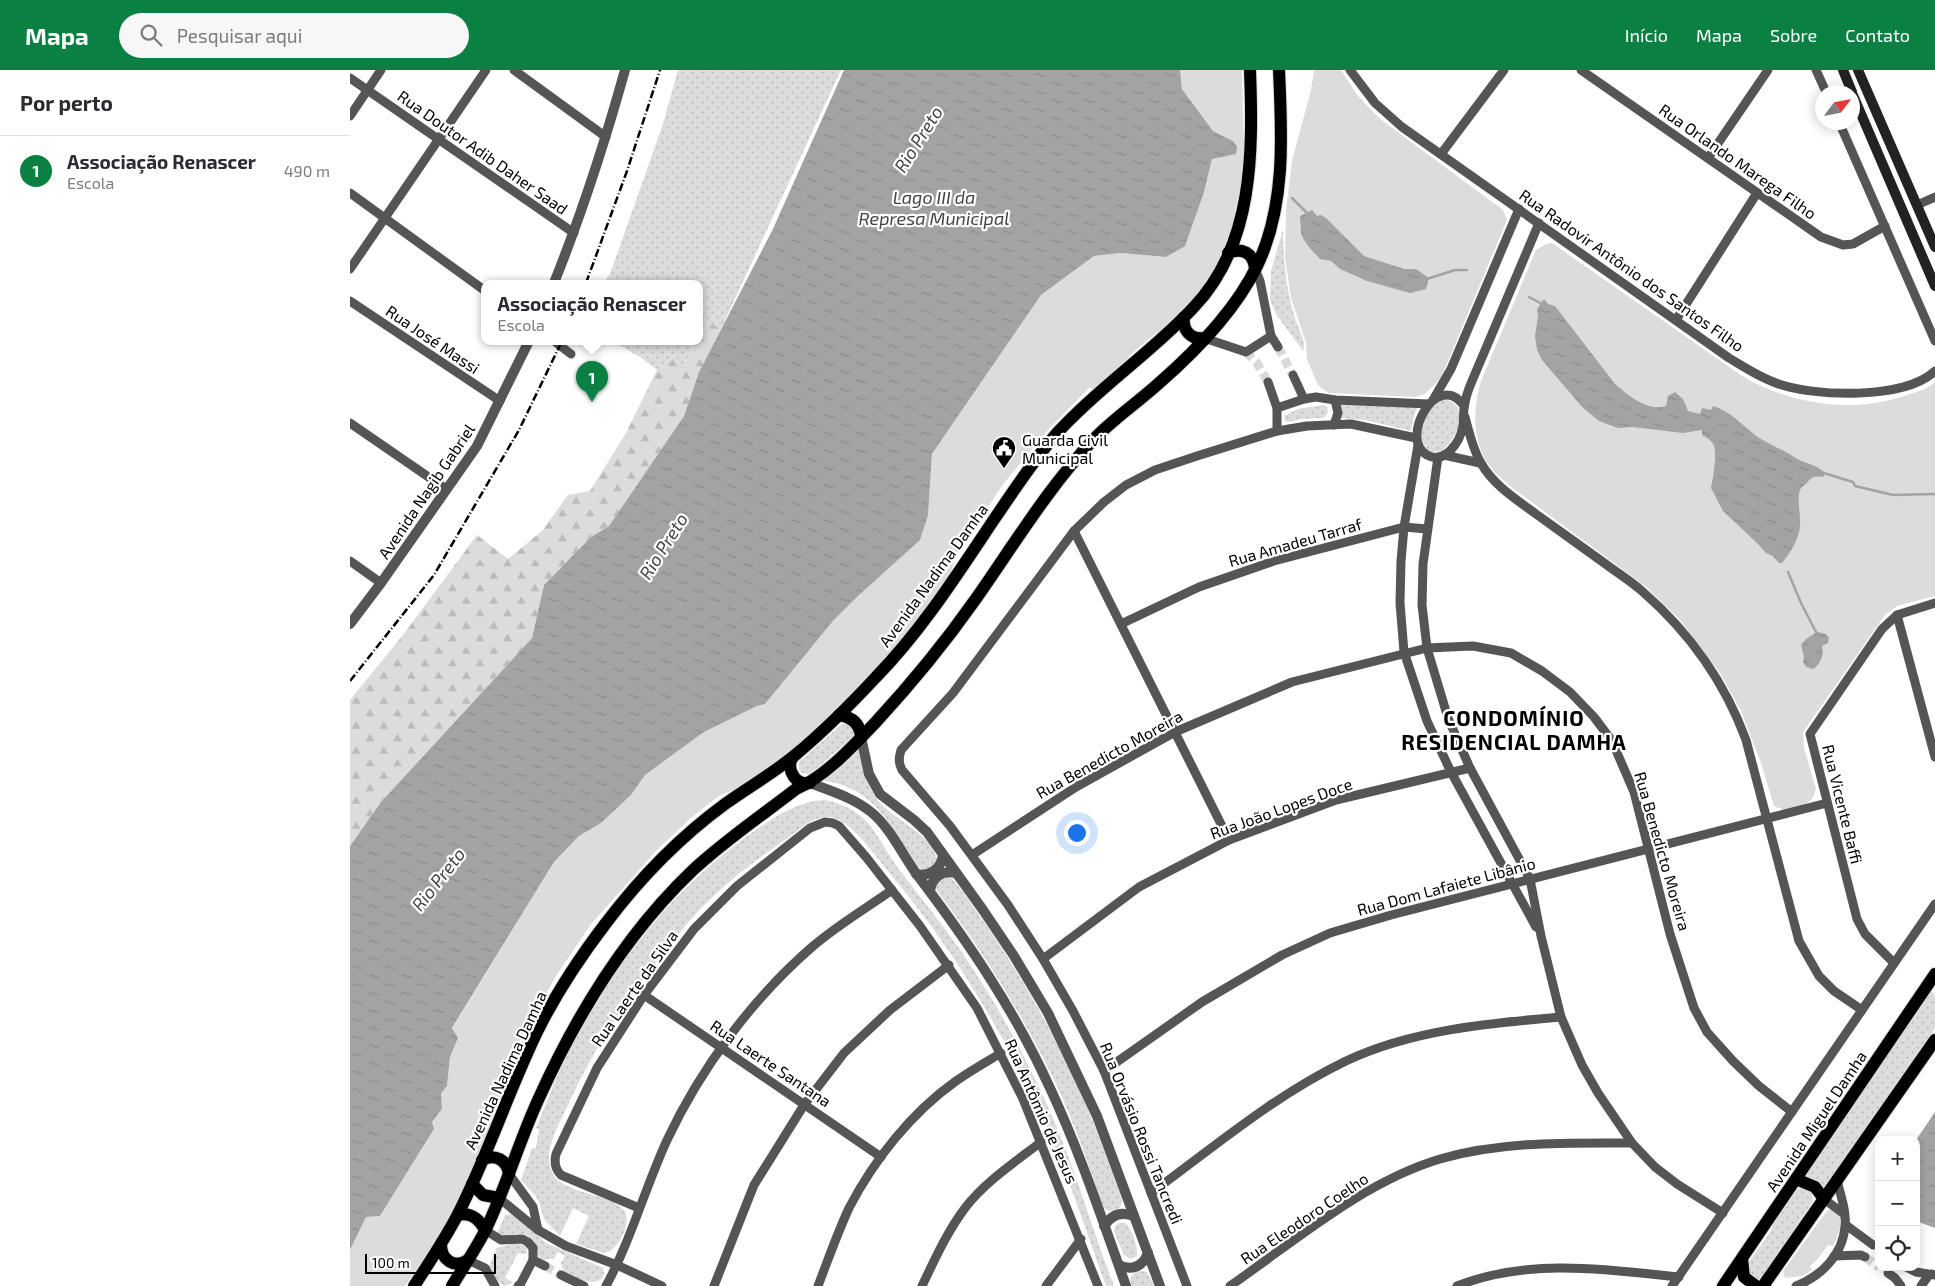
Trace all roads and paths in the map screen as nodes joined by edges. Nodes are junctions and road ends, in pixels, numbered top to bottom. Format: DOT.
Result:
graph roads {
  1 [pos="381,70"];
  2 [pos="486,70"];
  3 [pos="514,70"];
  4 [pos="625,70"];
  5 [pos="1250,70"];
  6 [pos="1280,70"];
  7 [pos="1350,70"];
  8 [pos="1504,70"];
  9 [pos="1582,70"];
  10 [pos="1768,70"];
  11 [pos="1816,70"];
  12 [pos="1842,70"];
  13 [pos="1858,70"];
  14 [pos="350,78"];
  15 [pos="1823,85"];
  16 [pos="1849,85"];
  17 [pos="367,91"];
  18 [pos="1860,111"];
  19 [pos="1876,111"];
  20 [pos="350,116"];
  21 [pos="1862,116"];
  22 [pos="1842,130"];
  23 [pos="606,137"];
  24 [pos="438,140"];
  25 [pos="1440,154"];
  26 [pos="1708,158"];
  27 [pos="350,193"];
  28 [pos="1758,193"];
  29 [pos="1935,198"];
  30 [pos="1917,205"];
  31 [pos="1519,209"];
  32 [pos="386,217"];
  33 [pos="1539,223"];
  34 [pos="1884,226"];
  35 [pos="574,233"];
  36 [pos="1935,247"];
  37 [pos="1228,253"];
  38 [pos="350,269"];
  39 [pos="1255,269"];
  40 [pos="555,280"];
  41 [pos="1935,286"];
  42 [pos="481,288"];
  43 [pos="350,301"];
  44 [pos="1184,317"];
  45 [pos="1676,320"];
  46 [pos="1271,336"];
  47 [pos="1204,338"];
  48 [pos="1935,341"];
  49 [pos="527,345"];
  50 [pos="559,345"];
  51 [pos="1278,348"];
  52 [pos="571,354"];
  53 [pos="1935,371"];
  54 [pos="1293,375"];
  55 [pos="1268,382"];
  56 [pos="1304,398"];
  57 [pos="1335,400"];
  58 [pos="500,401"];
  59 [pos="1431,402"];
  60 [pos="1464,406"];
  61 [pos="1277,408"];
  62 [pos="1464,417"];
  63 [pos="350,423"];
  64 [pos="1334,425"];
  65 [pos="1277,431"];
  66 [pos="1417,442"];
  67 [pos="1441,456"];
  68 [pos="1480,463"];
  69 [pos="446,489"];
  70 [pos="1404,527"];
  71 [pos="1427,529"];
  72 [pos="1074,531"];
  73 [pos="350,561"];
  74 [pos="382,583"];
  75 [pos="1935,604"];
  76 [pos="1897,615"];
  77 [pos="350,624"];
  78 [pos="1121,624"];
  79 [pos="1427,648"];
  80 [pos="1404,652"];
  81 [pos="839,715"];
  82 [pos="1175,732"];
  83 [pos="861,737"];
  84 [pos="1935,757"];
  85 [pos="792,758"];
  86 [pos="1470,768"];
  87 [pos="1451,772"];
  88 [pos="810,783"];
  89 [pos="1826,803"];
  90 [pos="1768,819"];
  91 [pos="825,822"];
  92 [pos="1229,840"];
  93 [pos="1648,849"];
  94 [pos="943,855"];
  95 [pos="972,855"];
  96 [pos="956,873"];
  97 [pos="916,874"];
  98 [pos="1530,879"];
  99 [pos="1514,883"];
  100 [pos="892,890"];
  101 [pos="930,892"];
  102 [pos="1935,904"];
  103 [pos="1541,936"];
  104 [pos="1043,959"];
  105 [pos="1894,963"];
  106 [pos="949,965"];
  107 [pos="1933,983"];
  108 [pos="644,995"];
  109 [pos="1862,1010"];
  110 [pos="1561,1017"];
  111 [pos="1935,1040"];
  112 [pos="722,1048"];
  113 [pos="1001,1053"];
  114 [pos="1104,1071"];
  115 [pos="804,1104"];
  116 [pos="1792,1112"];
  117 [pos="1041,1142"];
  118 [pos="1632,1143"];
  119 [pos="881,1157"];
  120 [pos="482,1160"];
  121 [pos="509,1174"];
  122 [pos="1796,1179"];
  123 [pos="1837,1180"];
  124 [pos="472,1184"];
  125 [pos="1151,1193"];
  126 [pos="498,1198"];
  127 [pos="1824,1199"];
  128 [pos="639,1208"];
  129 [pos="1723,1213"];
  130 [pos="1844,1214"];
  131 [pos="458,1215"];
  132 [pos="1134,1216"];
  133 [pos="1846,1225"];
  134 [pos="1104,1226"];
  135 [pos="485,1230"];
  136 [pos="538,1230"];
  137 [pos="1081,1239"];
  138 [pos="441,1244"];
  139 [pos="1148,1253"];
  140 [pos="1834,1256"];
  141 [pos="1742,1259"];
  142 [pos="468,1260"];
  143 [pos="533,1260"];
  144 [pos="618,1265"];
  145 [pos="1119,1265"];
  146 [pos="545,1266"];
  147 [pos="1914,1271"];
  148 [pos="1888,1273"];
  149 [pos="561,1274"];
  150 [pos="1933,1275"];
  151 [pos="1679,1277"];
  152 [pos="522,1285"];
  153 [pos="414,1286"];
  154 [pos="452,1286"];
  155 [pos="495,1286"];
  156 [pos="584,1286"];
  157 [pos="606,1286"];
  158 [pos="662,1286"];
  159 [pos="714,1286"];
  160 [pos="818,1286"];
  161 [pos="922,1286"];
  162 [pos="1046,1286"];
  163 [pos="1098,1286"];
  164 [pos="1126,1286"];
  165 [pos="1160,1286"];
  166 [pos="1187,1286"];
  167 [pos="1230,1286"];
  168 [pos="1457,1286"];
  169 [pos="1672,1286"];
  170 [pos="1723,1286"];
  171 [pos="1756,1286"];
  172 [pos="1763,1286"];
  173 [pos="1796,1286"];
  174 [pos="1902,1286"];
  175 [pos="1921,1286"];
  1 -- 17 [label="street"];
  2 -- 24 [label="street"];
  3 -- 23 [label="street"];
  4 -- 23 [label="street"];
  5 -- 37 [label="main road, Avenida Nadima Damha"];
  6 -- 39 [label="main road"];
  7 -- 25 [label="street, Rua Radovir Antônio dos Santos Filho"];
  8 -- 25 [label="street"];
  9 -- 26 [label="street, Rua Orlando Marega Filho"];
  10 -- 26 [label="street"];
  11 -- 15 [label="street"];
  12 -- 16 [label="main road"];
  13 -- 19 [label="main road"];
  14 -- 17 [label="street, Rua Doutor Adib Daher Saad"];
  17 -- 20 [label="street"];
  17 -- 24 [label="street, Rua Doutor Adib Daher Saad"];
  18 -- 21 [label="main road"];
  19 -- 21 [label="main road"];
  19 -- 30 [label="main road"];
  21 -- 41 [label="main road"];
  22 -- 34 [label="street"];
  23 -- 35 [label="street"];
  24 -- 32 [label="street"];
  24 -- 35 [label="street, Rua Doutor Adib Daher Saad"];
  25 -- 31 [label="street, Rua Radovir Antônio dos Santos Filho"];
  26 -- 28 [label="street, Rua Orlando Marega Filho"];
  27 -- 32 [label="street"];
  28 -- 34 [label="street, Rua Orlando Marega Filho"];
  28 -- 45 [label="street"];
  29 -- 30 [label="street"];
  30 -- 36 [label="main road"];
  31 -- 33 [label="street, Rua Radovir Antônio dos Santos Filho"];
  31 -- 59 [label="street"];
  32 -- 38 [label="street"];
  32 -- 42 [label="street"];
  33 -- 45 [label="street, Rua Radovir Antônio dos Santos Filho"];
  33 -- 60 [label="street"];
  34 -- 48 [label="street"];
  35 -- 40 [label="street"];
  37 -- 39 [label="main road"];
  37 -- 44 [label="main road, Avenida Nadima Damha"];
  39 -- 46 [label="street"];
  39 -- 47 [label="main road"];
  43 -- 58 [label="street, Rua José Massi"];
  44 -- 47 [label="main road"];
  44 -- 81 [label="main road, Avenida Nadima Damha"];
  45 -- 53 [label="street, Rua Radovir Antônio dos Santos Filho"];
  46 -- 47 [label="street"];
  46 -- 51 [label="street"];
  47 -- 83 [label="main road"];
  49 -- 58 [label="street, Avenida Nagib Gabriel"];
  50 -- 52 [label="street"];
  54 -- 56 [label="street"];
  55 -- 61 [label="street"];
  56 -- 57 [label="street"];
  56 -- 61 [label="street"];
  57 -- 59 [label="street"];
  57 -- 64 [label="street"];
  58 -- 69 [label="street, Avenida Nagib Gabriel"];
  59 -- 60 [label="street"];
  59 -- 66 [label="street"];
  60 -- 62 [label="street"];
  61 -- 65 [label="street"];
  62 -- 67 [label="street"];
  62 -- 68 [label="street"];
  63 -- 69 [label="street"];
  64 -- 65 [label="street"];
  64 -- 66 [label="street"];
  65 -- 72 [label="street"];
  66 -- 67 [label="street"];
  66 -- 70 [label="street"];
  67 -- 68 [label="street"];
  67 -- 71 [label="street"];
  68 -- 90 [label="street"];
  69 -- 74 [label="street, Avenida Nagib Gabriel"];
  70 -- 71 [label="street, Rua Amadeu Tarraf"];
  70 -- 78 [label="street, Rua Amadeu Tarraf"];
  70 -- 80 [label="street"];
  71 -- 79 [label="street"];
  72 -- 78 [label="street"];
  72 -- 95 [label="street, Rua Orvásio Rossi Tancredi"];
  73 -- 74 [label="street"];
  74 -- 77 [label="street, Avenida Nagib Gabriel"];
  75 -- 76 [label="street, Rua Vicente Baffi"];
  76 -- 84 [label="street"];
  76 -- 89 [label="street, Rua Vicente Baffi"];
  78 -- 82 [label="street"];
  79 -- 80 [label="street, Rua Benedicto Moreira"];
  79 -- 86 [label="street"];
  79 -- 93 [label="street, Rua Benedicto Moreira"];
  80 -- 82 [label="street, Rua Benedicto Moreira"];
  80 -- 87 [label="street"];
  81 -- 83 [label="main road"];
  81 -- 85 [label="main road, Avenida Nadima Damha"];
  82 -- 92 [label="street"];
  82 -- 95 [label="street, Rua Benedicto Moreira"];
  83 -- 88 [label="main road"];
  83 -- 94 [label="street"];
  85 -- 88 [label="main road"];
  85 -- 120 [label="main road, Avenida Nadima Damha"];
  86 -- 87 [label="street, Rua João Lopes Doce"];
  86 -- 98 [label="street"];
  87 -- 92 [label="street, Rua João Lopes Doce"];
  87 -- 99 [label="street"];
  88 -- 97 [label="street"];
  88 -- 121 [label="main road"];
  89 -- 90 [label="street, Rua Dom Lafaiete Libânio"];
  89 -- 105 [label="street, Rua Vicente Baffi"];
  90 -- 93 [label="street, Rua Dom Lafaiete Libânio"];
  90 -- 109 [label="street"];
  91 -- 100 [label="street, Rua Antômio de Jesus"];
  91 -- 108 [label="street, Rua Laerte da Silva"];
  92 -- 104 [label="street, Rua João Lopes Doce"];
  93 -- 98 [label="street, Rua Dom Lafaiete Libânio"];
  93 -- 116 [label="street, Rua Benedicto Moreira"];
  94 -- 96 [label="street"];
  94 -- 97 [label="street"];
  95 -- 104 [label="street, Rua Orvásio Rossi Tancredi"];
  96 -- 101 [label="street"];
  96 -- 132 [label="street"];
  97 -- 101 [label="street"];
  98 -- 99 [label="street, Rua Dom Lafaiete Libânio"];
  98 -- 103 [label="street"];
  99 -- 103 [label="street"];
  99 -- 114 [label="street, Rua Dom Lafaiete Libânio"];
  100 -- 106 [label="street, Rua Antômio de Jesus"];
  100 -- 112 [label="street"];
  101 -- 134 [label="street"];
  102 -- 105 [label="street"];
  103 -- 110 [label="street"];
  104 -- 114 [label="street, Rua Orvásio Rossi Tancredi"];
  105 -- 109 [label="street"];
  106 -- 113 [label="street, Rua Antômio de Jesus"];
  106 -- 115 [label="street"];
  107 -- 122 [label="main road, Avenida Miguel Damha"];
  108 -- 112 [label="street, Rua Laerte Santana"];
  108 -- 128 [label="street, Rua Laerte da Silva"];
  109 -- 116 [label="street"];
  110 -- 118 [label="street"];
  110 -- 125 [label="street"];
  111 -- 123 [label="main road"];
  112 -- 115 [label="street, Rua Laerte Santana"];
  112 -- 128 [label="street"];
  113 -- 117 [label="street, Rua Antômio de Jesus"];
  113 -- 119 [label="street"];
  114 -- 125 [label="street, Rua Orvásio Rossi Tancredi"];
  115 -- 119 [label="street, Rua Laerte Santana"];
  115 -- 159 [label="street"];
  116 -- 129 [label="street"];
  117 -- 137 [label="street, Rua Antômio de Jesus"];
  117 -- 161 [label="street"];
  118 -- 129 [label="street"];
  118 -- 167 [label="street, Rua Eleodoro Coelho"];
  119 -- 160 [label="street"];
  120 -- 121 [label="main road"];
  120 -- 124 [label="main road, Avenida Nadima Damha"];
  121 -- 126 [label="main road"];
  121 -- 136 [label="street"];
  122 -- 127 [label="main road"];
  122 -- 141 [label="main road, Avenida Miguel Damha"];
  123 -- 127 [label="main road"];
  123 -- 130 [label="street"];
  124 -- 126 [label="main road"];
  124 -- 131 [label="main road, Avenida Nadima Damha"];
  125 -- 166 [label="street, Rua Orvásio Rossi Tancredi"];
  126 -- 135 [label="main road"];
  126 -- 136 [label="street"];
  127 -- 130 [label="street"];
  127 -- 172 [label="main road"];
  128 -- 144 [label="street"];
  129 -- 151 [label="street"];
  130 -- 133 [label="street"];
  131 -- 135 [label="main road"];
  131 -- 138 [label="main road, Avenida Nadima Damha"];
  132 -- 134 [label="street"];
  132 -- 139 [label="street"];
  133 -- 140 [label="street"];
  133 -- 140 [label="street"];
  134 -- 145 [label="street"];
  135 -- 142 [label="main road"];
  135 -- 143 [label="street"];
  136 -- 144 [label="street"];
  137 -- 162 [label="street"];
  137 -- 163 [label="street, Rua Antômio de Jesus"];
  138 -- 142 [label="main road"];
  138 -- 153 [label="main road, Avenida Nadima Damha"];
  139 -- 145 [label="street"];
  139 -- 165 [label="street"];
  140 -- 173 [label="street"];
  141 -- 170 [label="main road, Avenida Miguel Damha"];
  141 -- 171 [label="main road"];
  142 -- 154 [label="main road"];
  142 -- 155 [label="street"];
  143 -- 146 [label="street"];
  143 -- 152 [label="street"];
  144 -- 157 [label="street"];
  144 -- 158 [label="street"];
  145 -- 164 [label="street"];
  147 -- 150 [label="street"];
  148 -- 174 [label="street"];
  149 -- 156 [label="street"];
  150 -- 175 [label="street"];
  151 -- 168 [label="street"];
  151 -- 169 [label="street"];
}
